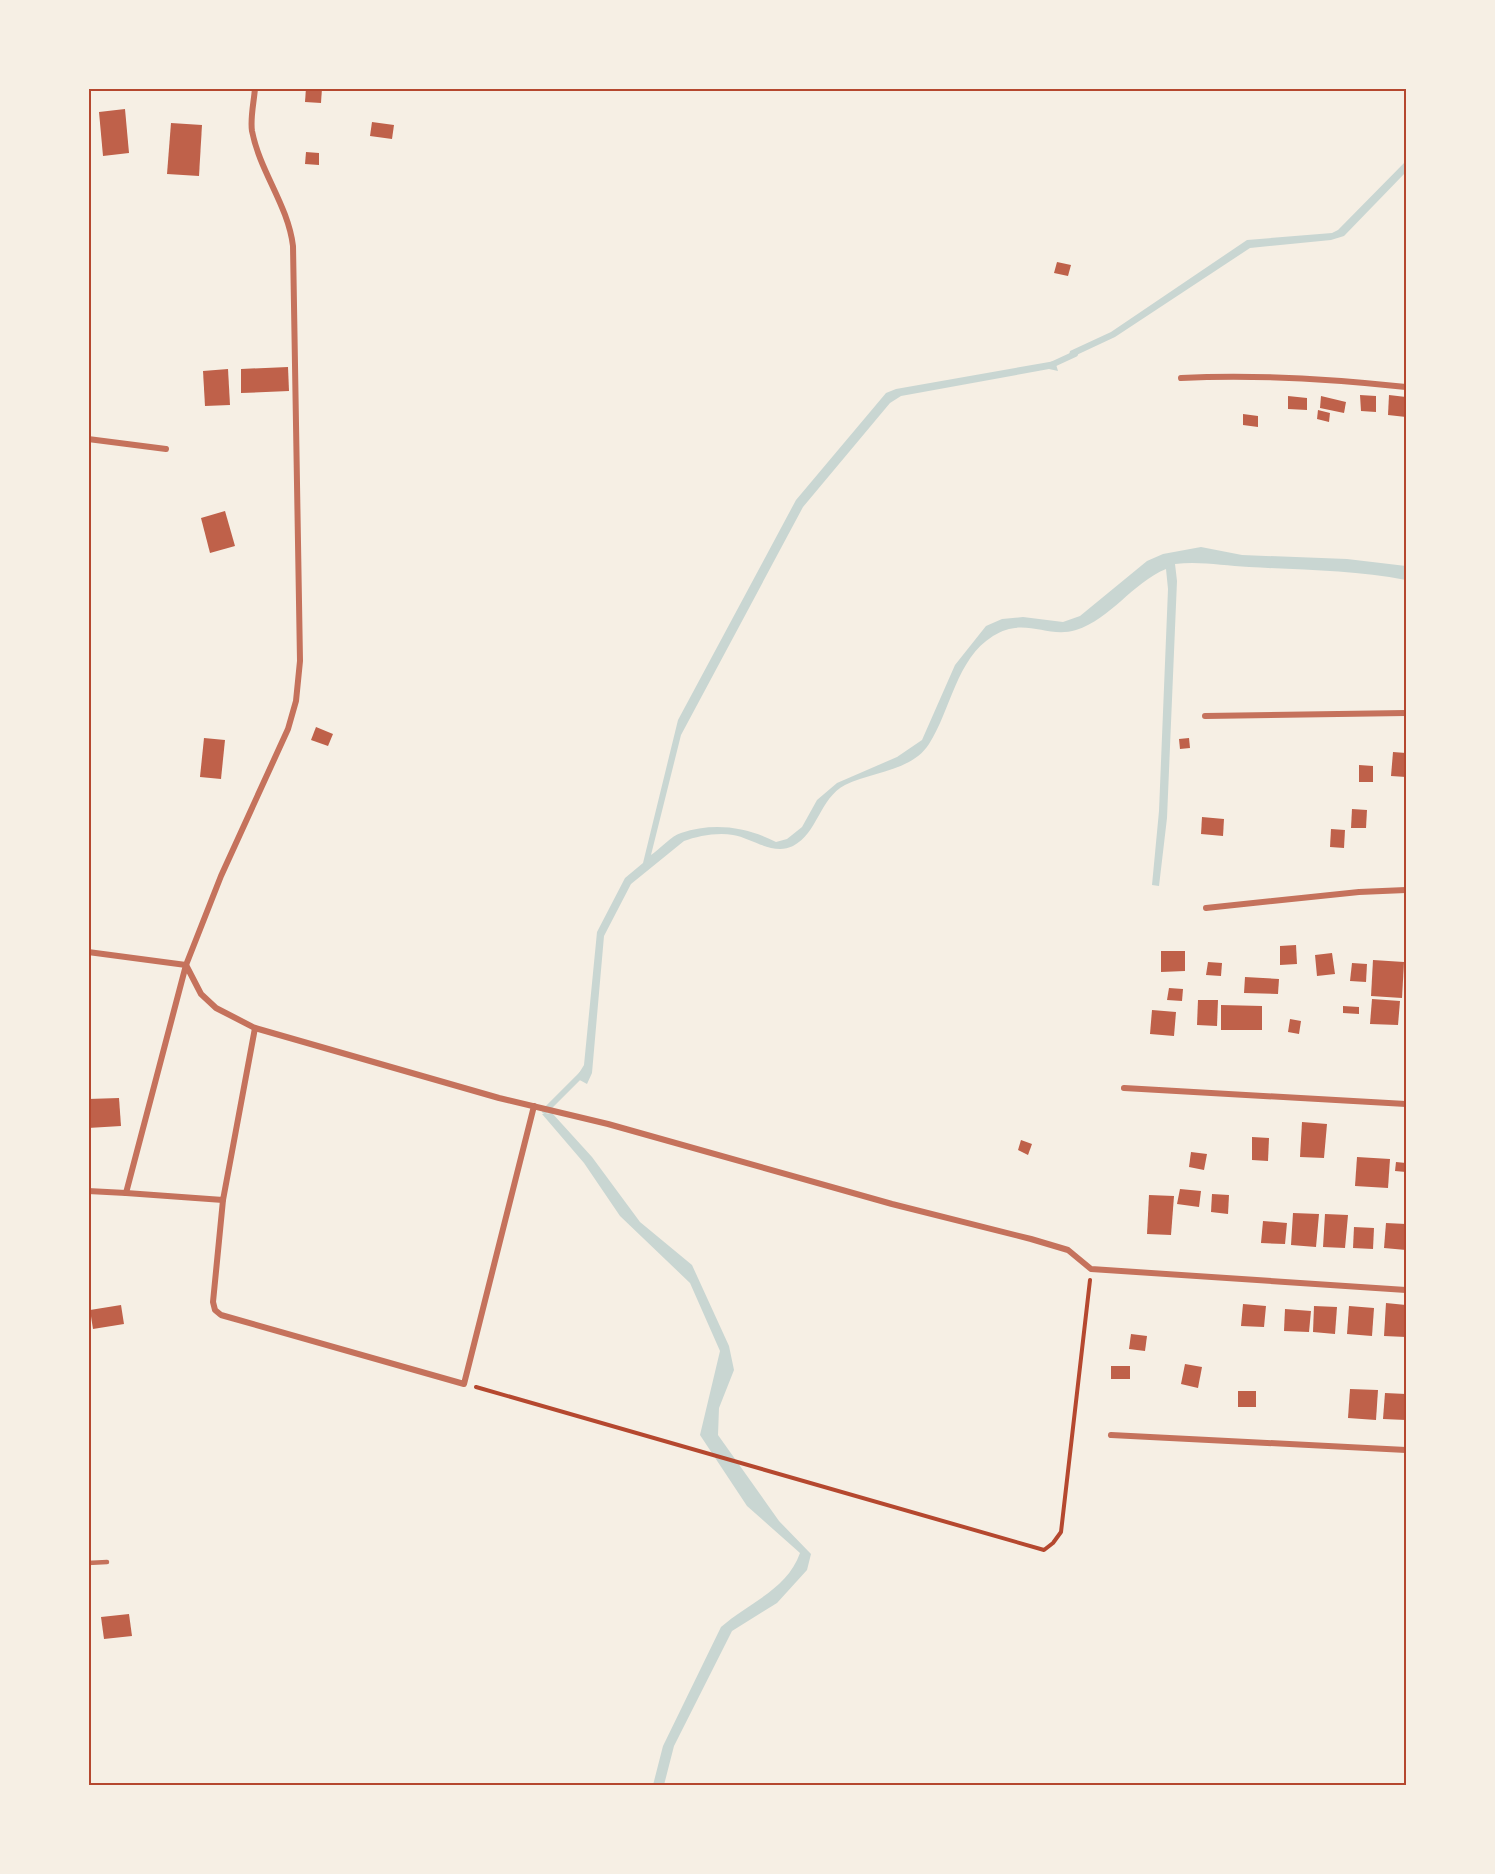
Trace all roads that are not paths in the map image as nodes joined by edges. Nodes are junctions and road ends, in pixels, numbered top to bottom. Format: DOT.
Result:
graph roads {
  1 [pos="255,88"];
  2 [pos="1181,378"];
  3 [pos="1407,387"];
  4 [pos="88,440"];
  5 [pos="166,449"];
  6 [pos="1407,713"];
  7 [pos="1204,716"];
  8 [pos="1407,890"];
  9 [pos="1206,908"];
  10 [pos="88,952"];
  11 [pos="186,965"];
  12 [pos="255,1028"];
  13 [pos="1124,1088"];
  14 [pos="1407,1104"];
  15 [pos="537,1107"];
  16 [pos="88,1191"];
  17 [pos="126,1193"];
  18 [pos="223,1200"];
  19 [pos="1407,1290"];
  20 [pos="1111,1435"];
  21 [pos="1407,1450"];
  22 [pos="106,1562"];
  23 [pos="88,1563"];
  1 -- 11 [label="street"];
  2 -- 3 [label="street"];
  4 -- 5 [label="street"];
  6 -- 7 [label="street"];
  8 -- 9 [label="street"];
  10 -- 11 [label="street"];
  11 -- 12 [label="street"];
  11 -- 17 [label="street"];
  12 -- 15 [label="street"];
  12 -- 18 [label="street"];
  13 -- 14 [label="street"];
  15 -- 18 [label="street"];
  15 -- 19 [label="street"];
  16 -- 17 [label="street"];
  17 -- 18 [label="street"];
  20 -- 21 [label="street"];
  22 -- 23 [label="lane"];
}
